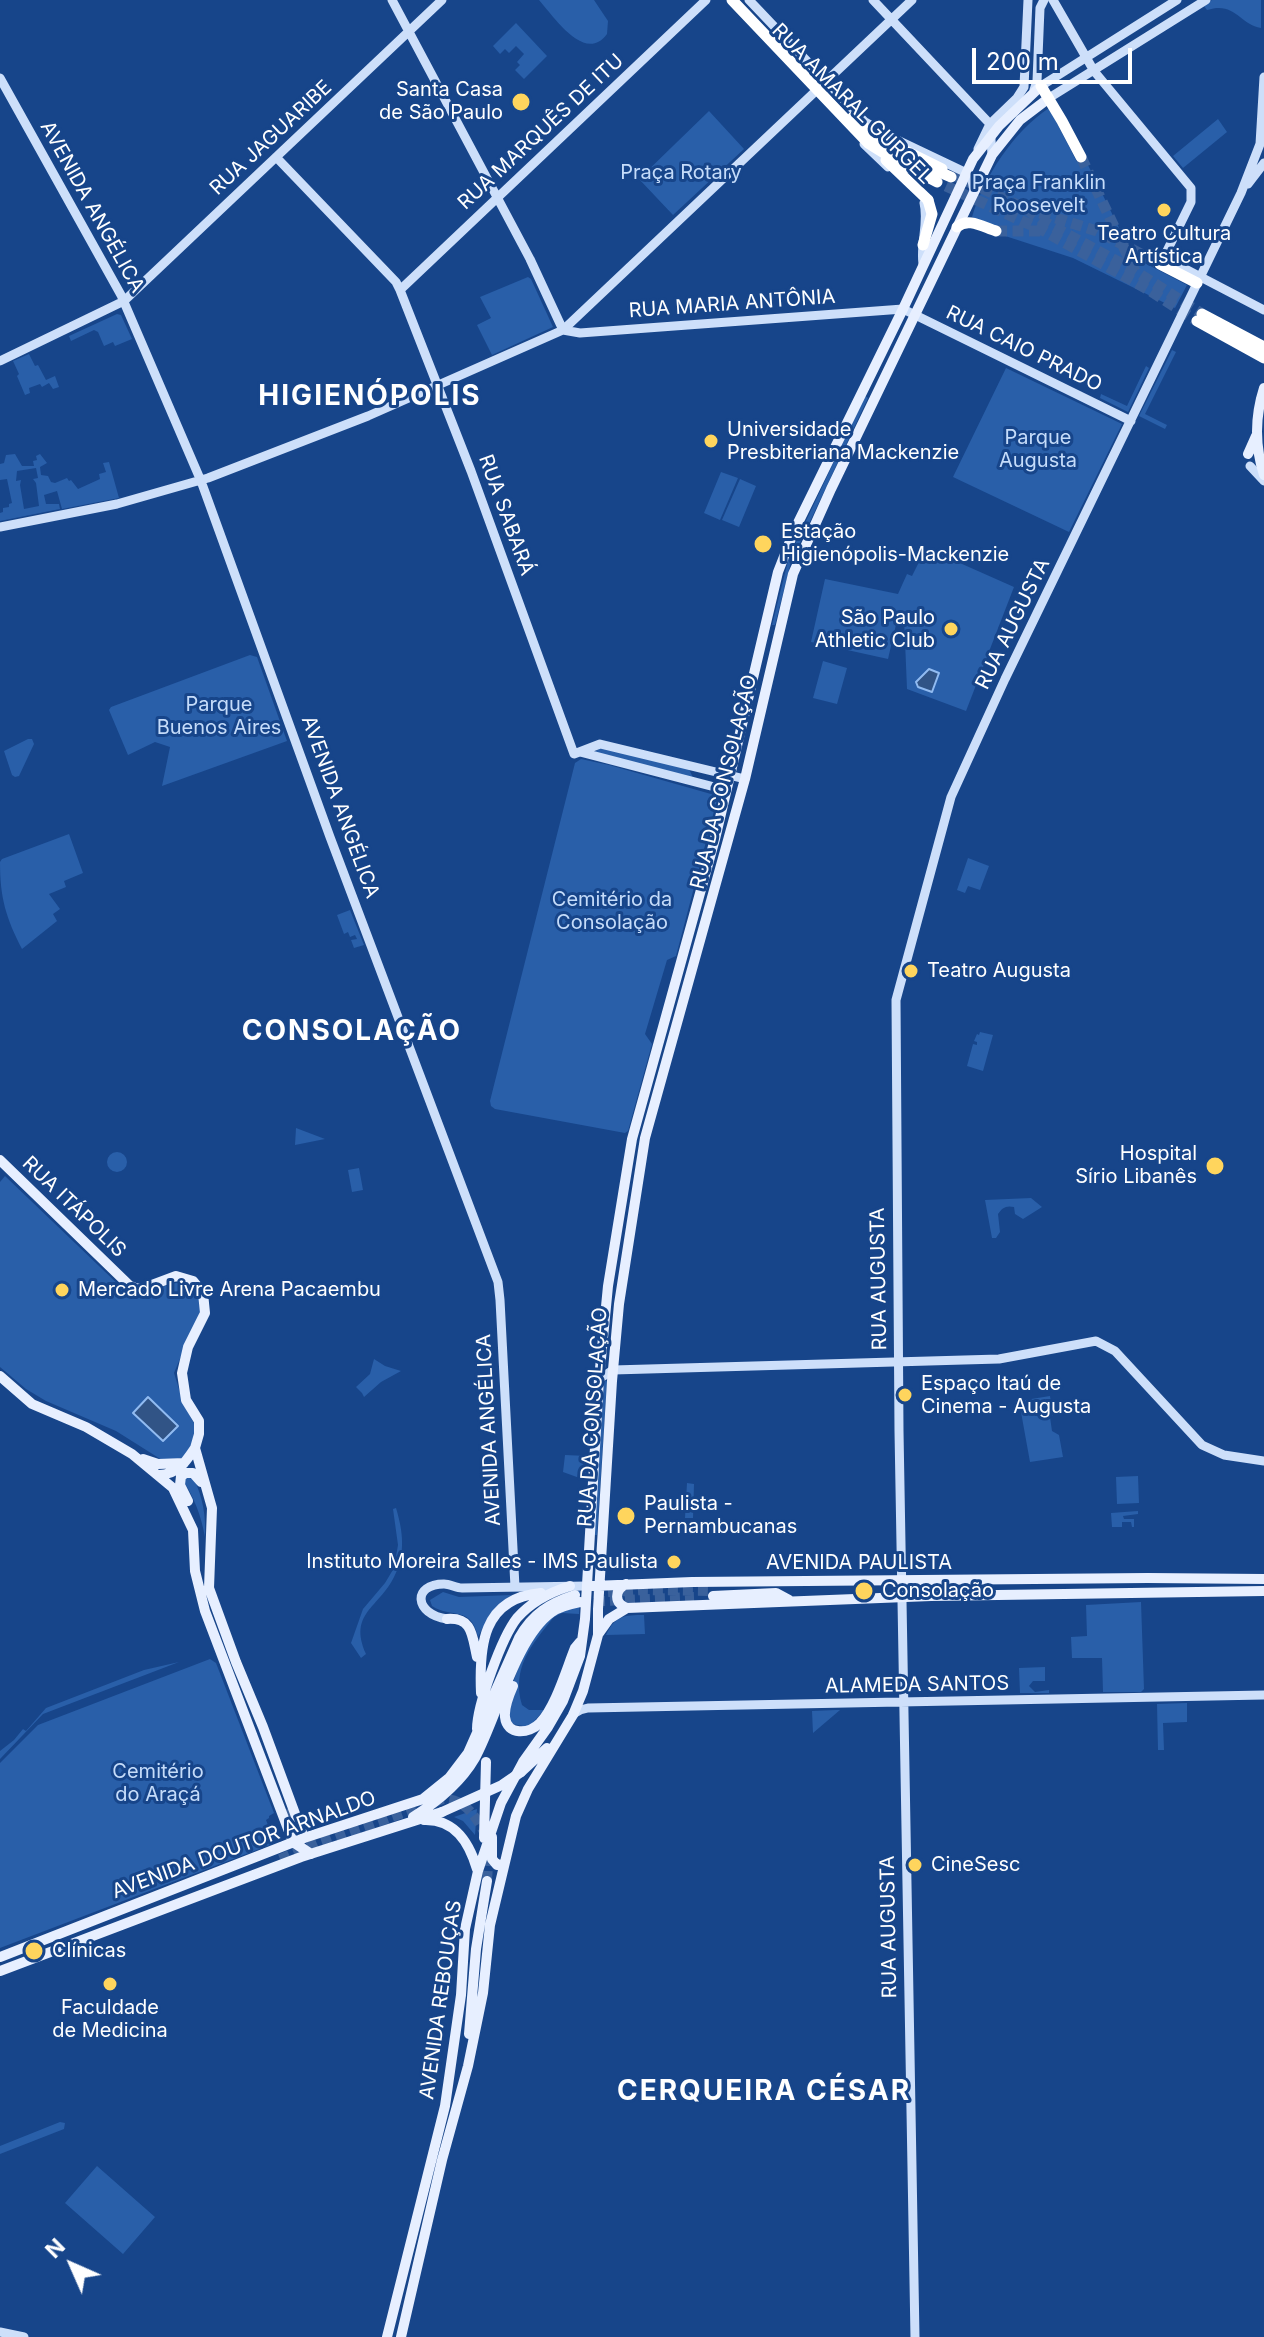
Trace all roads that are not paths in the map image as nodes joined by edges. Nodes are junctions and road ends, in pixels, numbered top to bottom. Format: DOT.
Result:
graph roads {
  1 [pos="392,0"];
  2 [pos="442,0"];
  3 [pos="706,0"];
  4 [pos="726,0"];
  5 [pos="732,0"];
  6 [pos="742,0"];
  7 [pos="749,0"];
  8 [pos="873,0"];
  9 [pos="912,0"];
  10 [pos="1028,0"];
  11 [pos="1044,0"];
  12 [pos="1053,0"];
  13 [pos="1177,0"];
  14 [pos="1206,0"];
  15 [pos="891,19"];
  16 [pos="409,32"];
  17 [pos="1086,57"];
  18 [pos="1037,69"];
  19 [pos="1094,71"];
  20 [pos="1057,75"];
  21 [pos="1264,77"];
  22 [pos="0,78"];
  23 [pos="825,81"];
  24 [pos="1031,91"];
  25 [pos="813,92"];
  26 [pos="1049,98"];
  27 [pos="1003,112"];
  28 [pos="858,114"];
  29 [pos="982,115"];
  30 [pos="991,129"];
  31 [pos="1263,136"];
  32 [pos="870,147"];
  33 [pos="1261,149"];
  34 [pos="992,155"];
  35 [pos="276,157"];
  36 [pos="1081,157"];
  37 [pos="1264,163"];
  38 [pos="966,173"];
  39 [pos="945,179"];
  40 [pos="974,191"];
  41 [pos="1241,193"];
  42 [pos="498,197"];
  43 [pos="957,227"];
  44 [pos="996,231"];
  45 [pos="923,245"];
  46 [pos="1163,260"];
  47 [pos="923,264"];
  48 [pos="1198,279"];
  49 [pos="400,290"];
  50 [pos="124,301"];
  51 [pos="903,309"];
  52 [pos="1264,310"];
  53 [pos="915,317"];
  54 [pos="1200,318"];
  55 [pos="573,322"];
  56 [pos="563,330"];
  57 [pos="1222,331"];
  58 [pos="576,333"];
  59 [pos="1264,347"];
  60 [pos="1264,358"];
  61 [pos="0,361"];
  62 [pos="438,386"];
  63 [pos="1264,388"];
  64 [pos="1131,421"];
  65 [pos="1257,434"];
  66 [pos="1249,460"];
  67 [pos="1264,478"];
  68 [pos="201,481"];
  69 [pos="0,527"];
  70 [pos="577,753"];
  71 [pos="690,766"];
  72 [pos="729,776"];
  73 [pos="745,779"];
  74 [pos="696,782"];
  75 [pos="726,790"];
  76 [pos="681,961"];
  77 [pos="694,963"];
  78 [pos="0,1160"];
  79 [pos="898,1362"];
  80 [pos="613,1370"];
  81 [pos="0,1376"];
  82 [pos="599,1379"];
  83 [pos="195,1448"];
  84 [pos="132,1454"];
  85 [pos="1264,1461"];
  86 [pos="184,1463"];
  87 [pos="159,1475"];
  88 [pos="202,1475"];
  89 [pos="209,1494"];
  90 [pos="193,1530"];
  91 [pos="1264,1579"];
  92 [pos="902,1580"];
  93 [pos="687,1582"];
  94 [pos="627,1584"];
  95 [pos="600,1585"];
  96 [pos="587,1586"];
  97 [pos="515,1587"];
  98 [pos="1264,1591"];
  99 [pos="541,1593"];
  100 [pos="715,1593"];
  101 [pos="575,1594"];
  102 [pos="902,1597"];
  103 [pos="687,1605"];
  104 [pos="627,1608"];
  105 [pos="447,1619"];
  106 [pos="598,1635"];
  107 [pos="582,1639"];
  108 [pos="516,1664"];
  109 [pos="480,1667"];
  110 [pos="481,1694"];
  111 [pos="1264,1695"];
  112 [pos="904,1703"];
  113 [pos="573,1715"];
  114 [pos="557,1738"];
  115 [pos="486,1762"];
  116 [pos="289,1813"];
  117 [pos="494,1819"];
  118 [pos="405,1823"];
  119 [pos="304,1838"];
  120 [pos="293,1842"];
  121 [pos="311,1854"];
  122 [pos="280,1857"];
  123 [pos="503,1864"];
  124 [pos="479,1865"];
  125 [pos="487,1881"];
  126 [pos="0,1957"];
  127 [pos="1,1971"];
  128 [pos="468,2066"];
  129 [pos="0,2332"];
  130 [pos="24,2337"];
  131 [pos="387,2337"];
  132 [pos="401,2337"];
  133 [pos="915,2337"];
  1 -- 16 [label="street"];
  2 -- 16 [label="street, RUA JAGUARIBE"];
  3 -- 42 [label="street, RUA MARQUÊS DE ITU"];
  4 -- 25 [label="street, RUA AMARAL GURGEL"];
  5 -- 32 [label="highway, bridge"];
  6 -- 39 [label="highway, bridge"];
  7 -- 23 [label="street, RUA AMARAL GURGEL"];
  8 -- 15 [label="street"];
  9 -- 15 [label="street"];
  10 -- 24 [label="street"];
  11 -- 18 [label="street"];
  12 -- 17 [label="street"];
  13 -- 17 [label="street, RUA DA CONSOLAÇÃO"];
  14 -- 19 [label="street, RUA DA CONSOLAÇÃO"];
  15 -- 23 [label="street"];
  15 -- 29 [label="street"];
  16 -- 35 [label="street, RUA JAGUARIBE"];
  16 -- 42 [label="street"];
  17 -- 19 [label="street"];
  17 -- 20 [label="street, RUA DA CONSOLAÇÃO"];
  18 -- 20 [label="street"];
  18 -- 24 [label="street"];
  19 -- 26 [label="street, RUA DA CONSOLAÇÃO"];
  19 -- 46 [label="street"];
  20 -- 24 [label="street, RUA DA CONSOLAÇÃO"];
  21 -- 31 [label="street"];
  22 -- 50 [label="street, AVENIDA ANGÉLICA"];
  23 -- 25 [label="street"];
  23 -- 28 [label="street, RUA AMARAL GURGEL"];
  24 -- 26 [label="highway"];
  24 -- 27 [label="street, RUA DA CONSOLAÇÃO"];
  24 -- 30 [label="main road, RUA DA CONSOLAÇÃO"];
  25 -- 32 [label="street, RUA AMARAL GURGEL"];
  25 -- 55 [label="street"];
  26 -- 34 [label="main road, RUA DA CONSOLAÇÃO"];
  26 -- 36 [label="highway"];
  27 -- 29 [label="street"];
  27 -- 30 [label="street, RUA DA CONSOLAÇÃO"];
  28 -- 38 [label="street, RUA AMARAL GURGEL"];
  28 -- 39 [label="highway"];
  29 -- 30 [label="street"];
  30 -- 34 [label="street"];
  30 -- 38 [label="main road, RUA DA CONSOLAÇÃO"];
  31 -- 33 [label="street"];
  32 -- 39 [label="highway, bridge"];
  32 -- 45 [label="street, RUA AMARAL GURGEL"];
  32 -- 45 [label="highway, bridge"];
  33 -- 41 [label="street"];
  34 -- 40 [label="main road, RUA DA CONSOLAÇÃO"];
  35 -- 49 [label="street, RUA SABARÁ"];
  35 -- 50 [label="street, RUA JAGUARIBE"];
  37 -- 41 [label="street"];
  38 -- 40 [label="street, RUA AMARAL GURGEL"];
  38 -- 47 [label="main road, RUA DA CONSOLAÇÃO"];
  40 -- 43 [label="main road, RUA DA CONSOLAÇÃO"];
  41 -- 48 [label="street, RUA AUGUSTA"];
  42 -- 49 [label="street, RUA MARQUÊS DE ITU"];
  42 -- 56 [label="street"];
  43 -- 44 [label="highway"];
  43 -- 53 [label="main road, RUA DA CONSOLAÇÃO"];
  45 -- 47 [label="street, RUA DA CONSOLAÇÃO"];
  46 -- 48 [label="highway"];
  47 -- 51 [label="main road, RUA DA CONSOLAÇÃO"];
  48 -- 52 [label="street"];
  48 -- 64 [label="street, RUA AUGUSTA"];
  49 -- 62 [label="street, RUA SABARÁ"];
  50 -- 61 [label="street, RUA JAGUARIBE"];
  50 -- 68 [label="street, AVENIDA ANGÉLICA"];
  51 -- 53 [label="street, RUA CAIO PRADO"];
  51 -- 58 [label="street, RUA MARIA ANTÔNIA"];
  51 -- 72 [label="main road, RUA DA CONSOLAÇÃO"];
  53 -- 64 [label="street, RUA CAIO PRADO"];
  53 -- 73 [label="main road, RUA DA CONSOLAÇÃO"];
  54 -- 57 [label="highway"];
  55 -- 56 [label="street"];
  55 -- 58 [label="street"];
  56 -- 58 [label="street, RUA MARIA ANTÔNIA"];
  56 -- 62 [label="street"];
  57 -- 59 [label="highway"];
  57 -- 60 [label="highway"];
  62 -- 68 [label="street"];
  62 -- 70 [label="street, RUA SABARÁ"];
  63 -- 65 [label="main road"];
  64 -- 79 [label="street, RUA AUGUSTA"];
  65 -- 66 [label="main road"];
  65 -- 67 [label="main road"];
  66 -- 67 [label="street"];
  68 -- 69 [label="street"];
  68 -- 97 [label="street, AVENIDA ANGÉLICA"];
  70 -- 71 [label="street"];
  70 -- 74 [label="street"];
  71 -- 72 [label="street"];
  71 -- 74 [label="street"];
  72 -- 73 [label="street"];
  72 -- 75 [label="main road, RUA DA CONSOLAÇÃO"];
  73 -- 77 [label="main road, RUA DA CONSOLAÇÃO"];
  74 -- 75 [label="street"];
  75 -- 76 [label="main road, RUA DA CONSOLAÇÃO"];
  76 -- 77 [label="main road"];
  76 -- 82 [label="main road, RUA DA CONSOLAÇÃO"];
  77 -- 80 [label="main road, RUA DA CONSOLAÇÃO"];
  78 -- 83 [label="main road, RUA ITÁPOLIS"];
  79 -- 80 [label="street"];
  79 -- 85 [label="street"];
  79 -- 92 [label="street, RUA AUGUSTA"];
  80 -- 82 [label="street"];
  80 -- 95 [label="main road, RUA DA CONSOLAÇÃO"];
  81 -- 84 [label="main road"];
  82 -- 96 [label="main road, RUA DA CONSOLAÇÃO"];
  83 -- 86 [label="main road"];
  83 -- 88 [label="main road"];
  84 -- 86 [label="main road"];
  84 -- 87 [label="main road"];
  86 -- 87 [label="main road"];
  86 -- 88 [label="main road"];
  87 -- 90 [label="main road"];
  88 -- 89 [label="main road"];
  89 -- 90 [label="main road"];
  89 -- 116 [label="main road"];
  90 -- 116 [label="main road"];
  91 -- 92 [label="main road, AVENIDA PAULISTA"];
  92 -- 100 [label="main road, AVENIDA PAULISTA"];
  92 -- 102 [label="street, RUA AUGUSTA"];
  93 -- 94 [label="main road, AVENIDA PAULISTA"];
  93 -- 100 [label="main road, AVENIDA PAULISTA"];
  93 -- 103 [label="main road"];
  94 -- 95 [label="main road, AVENIDA PAULISTA"];
  94 -- 104 [label="main road"];
  95 -- 96 [label="main road, AVENIDA PAULISTA"];
  95 -- 106 [label="main road, RUA DA CONSOLAÇÃO"];
  96 -- 101 [label="street, AVENIDA PAULISTA"];
  96 -- 107 [label="main road, RUA DA CONSOLAÇÃO"];
  97 -- 101 [label="street, AVENIDA PAULISTA"];
  97 -- 105 [label="street, AVENIDA PAULISTA"];
  98 -- 102 [label="main road, AVENIDA PAULISTA"];
  99 -- 109 [label="main road"];
  100 -- 102 [label="main road, AVENIDA PAULISTA"];
  100 -- 103 [label="main road, AVENIDA PAULISTA"];
  101 -- 108 [label="main road"];
  101 -- 119 [label="main road, AVENIDA DOUTOR ARNALDO"];
  102 -- 112 [label="street, RUA AUGUSTA"];
  103 -- 104 [label="main road, AVENIDA PAULISTA"];
  104 -- 106 [label="main road"];
  105 -- 109 [label="main road"];
  106 -- 113 [label="main road, RUA DA CONSOLAÇÃO"];
  107 -- 108 [label="main road"];
  107 -- 117 [label="main road, AVENIDA REBOUÇAS"];
  108 -- 118 [label="main road"];
  109 -- 110 [label="main road"];
  111 -- 112 [label="street, ALAMEDA SANTOS"];
  112 -- 113 [label="street, ALAMEDA SANTOS"];
  112 -- 133 [label="street, RUA AUGUSTA"];
  113 -- 114 [label="main road, AVENIDA REBOUÇAS"];
  114 -- 118 [label="main road, bridge"];
  114 -- 123 [label="main road, AVENIDA REBOUÇAS"];
  115 -- 124 [label="main road"];
  116 -- 119 [label="main road"];
  116 -- 120 [label="main road"];
  117 -- 123 [label="main road"];
  117 -- 124 [label="main road, AVENIDA REBOUÇAS"];
  118 -- 121 [label="main road, AVENIDA DOUTOR ARNALDO"];
  118 -- 124 [label="main road"];
  119 -- 120 [label="main road, AVENIDA DOUTOR ARNALDO"];
  120 -- 121 [label="main road"];
  120 -- 122 [label="main road, AVENIDA DOUTOR ARNALDO"];
  121 -- 122 [label="main road, AVENIDA DOUTOR ARNALDO"];
  122 -- 126 [label="main road, AVENIDA DOUTOR ARNALDO"];
  122 -- 127 [label="main road, AVENIDA DOUTOR ARNALDO"];
  123 -- 128 [label="main road, AVENIDA REBOUÇAS"];
  124 -- 131 [label="main road, AVENIDA REBOUÇAS"];
  125 -- 128 [label="main road, AVENIDA REBOUÇAS"];
  128 -- 132 [label="main road, AVENIDA REBOUÇAS"];
  129 -- 130 [label="street"];
}
